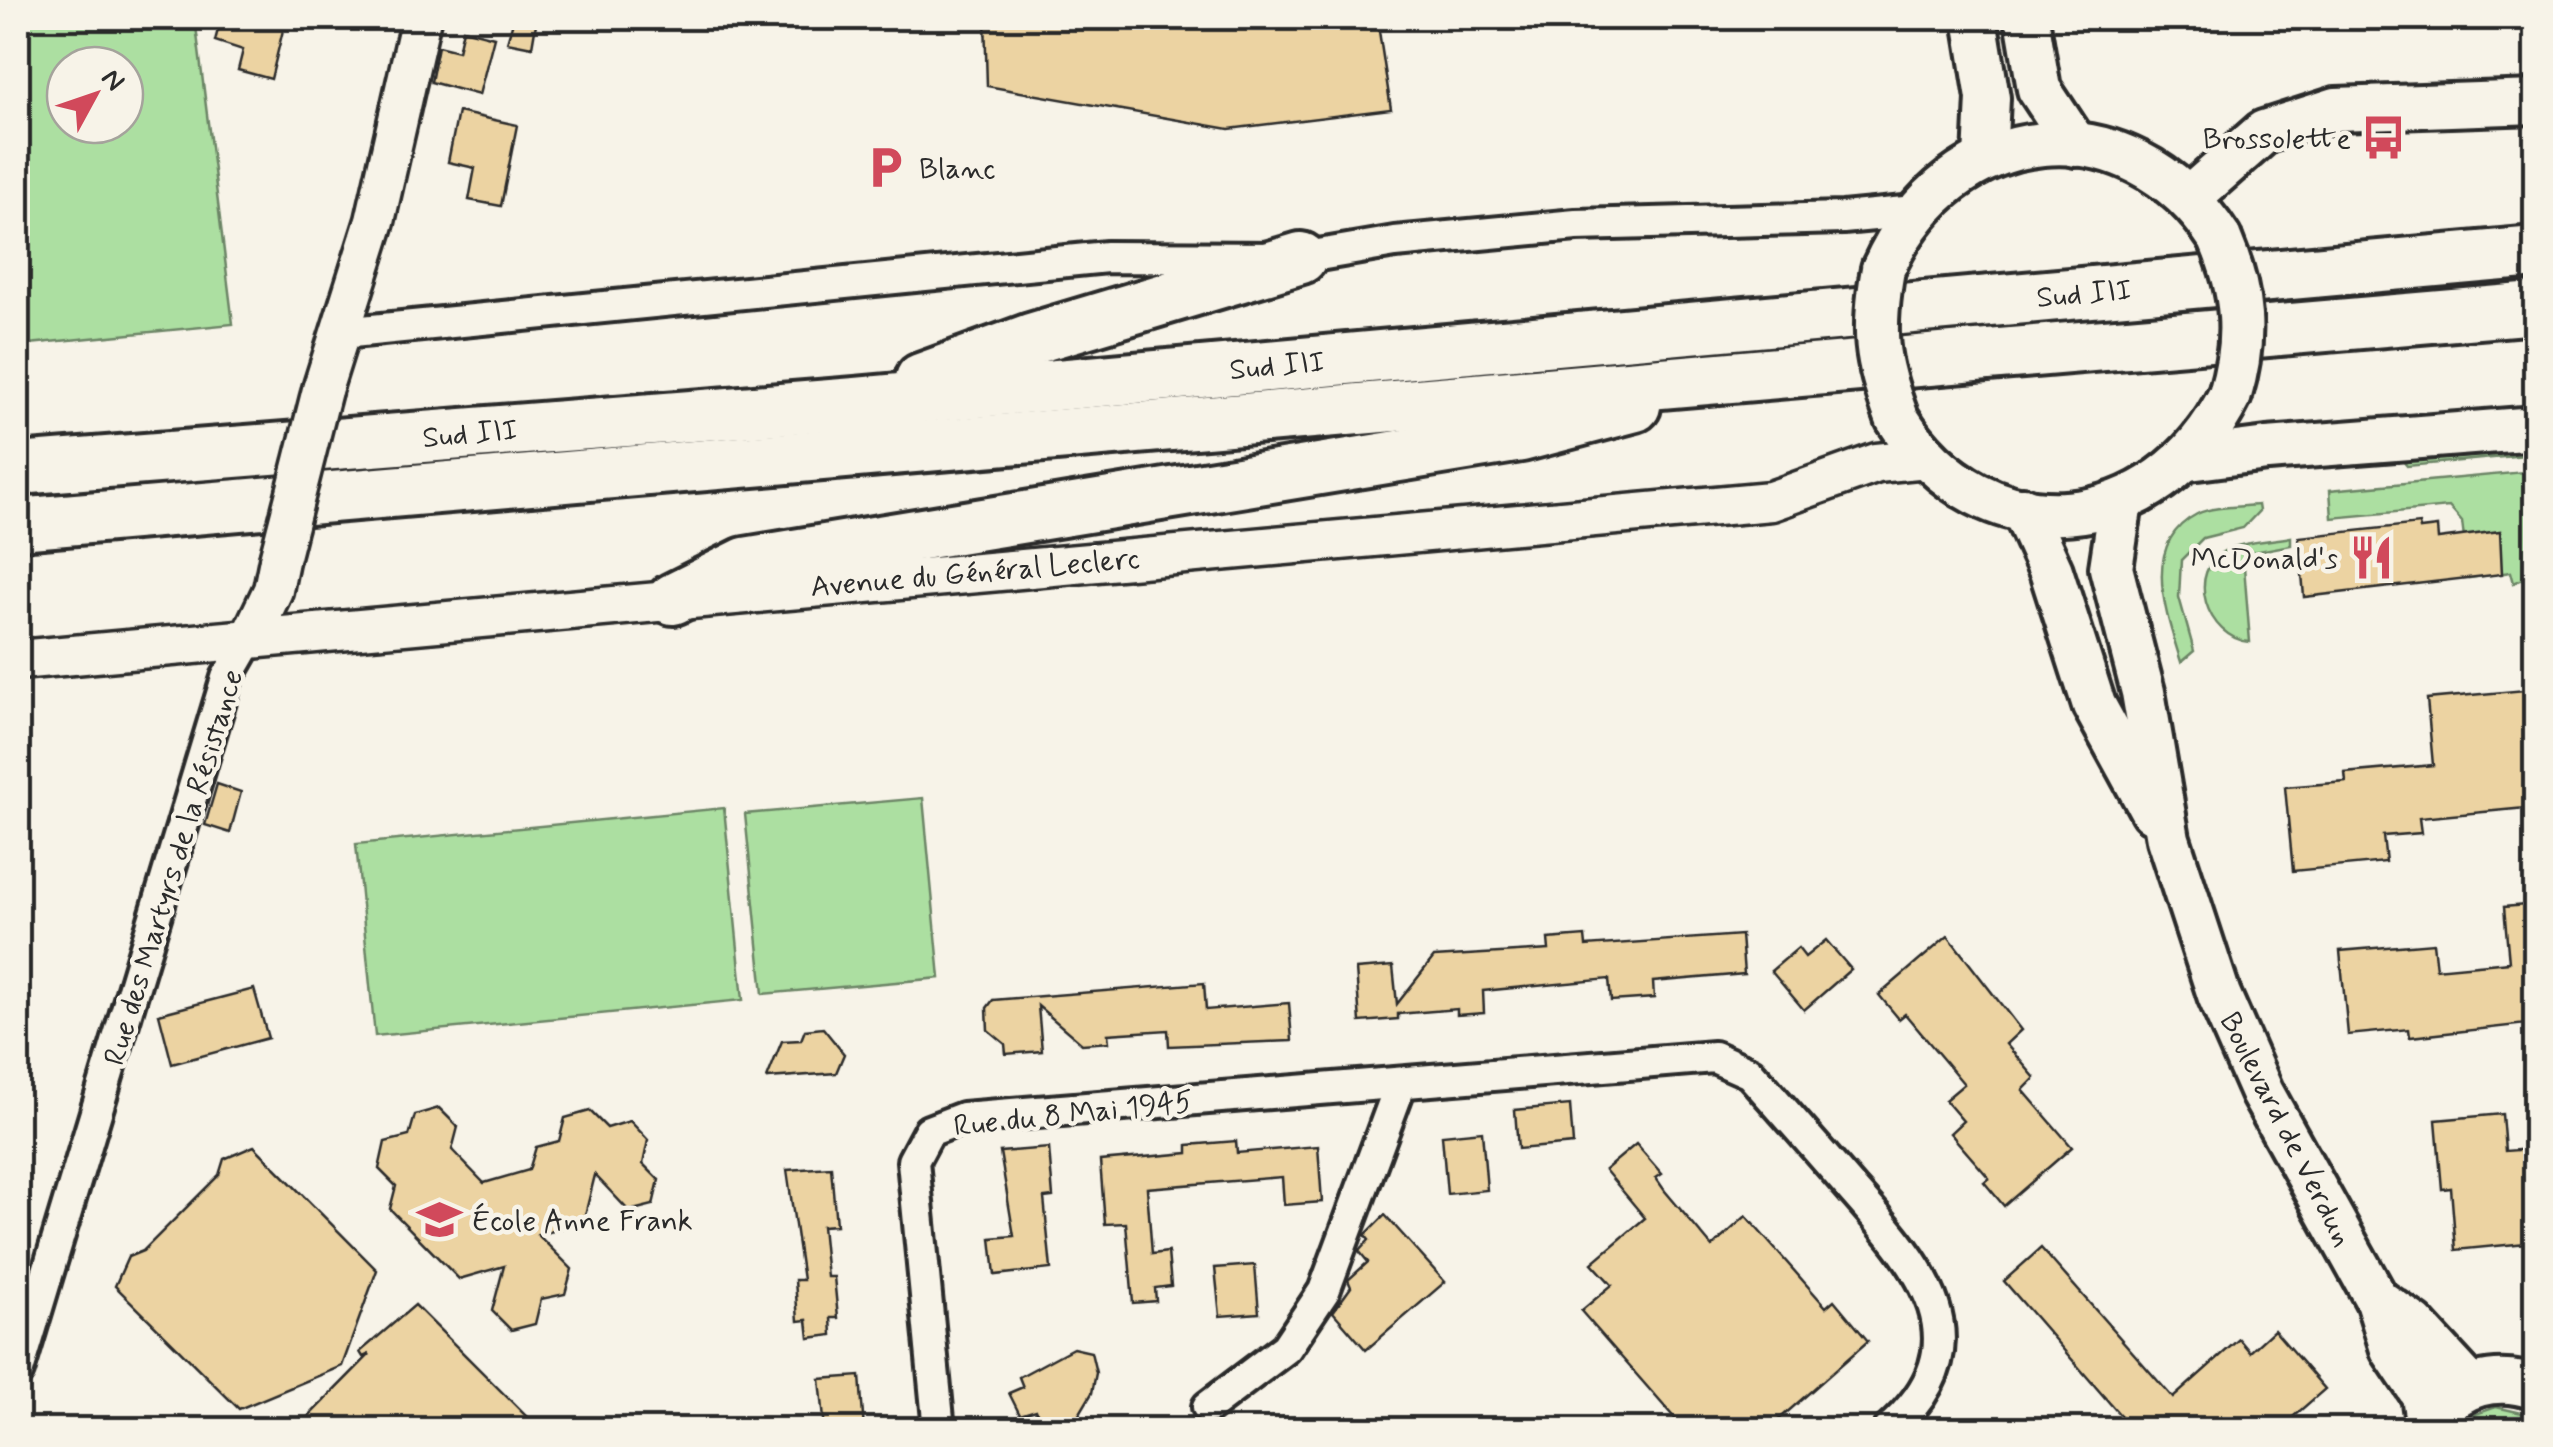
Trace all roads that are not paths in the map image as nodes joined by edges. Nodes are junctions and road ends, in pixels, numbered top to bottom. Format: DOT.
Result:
graph roads {
  1 [pos="422,18"];
  2 [pos="1975,18"];
  3 [pos="2027,18"];
  4 [pos="2536,102"];
  5 [pos="2076,144"];
  6 [pos="1985,158"];
  7 [pos="2189,198"];
  8 [pos="1916,211"];
  9 [pos="2536,252"];
  10 [pos="1301,258"];
  11 [pos="2536,308"];
  12 [pos="342,332"];
  13 [pos="1762,371"];
  14 [pos="856,402"];
  15 [pos="2536,428"];
  16 [pos="1927,458"];
  17 [pos="2189,459"];
  18 [pos="18,470"];
  19 [pos="2121,502"];
  20 [pos="2023,510"];
  21 [pos="18,524"];
  22 [pos="673,599"];
  23 [pos="250,638"];
  24 [pos="18,660"];
  25 [pos="2168,838"];
  26 [pos="1400,1083"];
  27 [pos="2377,1300"];
  28 [pos="18,1371"];
  29 [pos="2472,1387"];
  30 [pos="2536,1388"];
  31 [pos="1208,1407"];
  32 [pos="2428,1429"];
  33 [pos="939,1430"];
  34 [pos="1888,1430"];
  1 -- 12 [label="street, Rue des Martyrs de la Résistance"];
  2 -- 6 [label="main road"];
  3 -- 5 [label="main road"];
  4 -- 7 [label="main road"];
  5 -- 6 [label="main road"];
  5 -- 7 [label="main road"];
  6 -- 8 [label="main road"];
  7 -- 17 [label="main road, bridge"];
  8 -- 10 [label="street"];
  8 -- 16 [label="main road, bridge"];
  9 -- 14 [label="highway, Sud III"];
  10 -- 12 [label="street"];
  10 -- 14 [label="highway"];
  11 -- 13 [label="highway, Sud III"];
  12 -- 23 [label="street, Rue des Martyrs de la Résistance, bridge"];
  13 -- 21 [label="highway, Sud III"];
  13 -- 22 [label="highway"];
  14 -- 18 [label="highway, Sud III"];
  15 -- 17 [label="main road"];
  16 -- 20 [label="main road"];
  16 -- 22 [label="street, Avenue du Général Leclerc"];
  17 -- 19 [label="main road"];
  19 -- 20 [label="main road"];
  19 -- 25 [label="main road, Boulevard de Verdun"];
  20 -- 25 [label="main road, Boulevard de Verdun"];
  22 -- 23 [label="street, Avenue du Général Leclerc"];
  23 -- 24 [label="street, Avenue du Général Leclerc"];
  23 -- 28 [label="street, Rue des Martyrs de la Résistance"];
  25 -- 27 [label="main road, Boulevard de Verdun"];
  26 -- 31 [label="street"];
  26 -- 33 [label="street, Rue du 8 Mai 1945"];
  26 -- 34 [label="street, Rue du 8 Mai 1945"];
  27 -- 29 [label="main road, Boulevard de Verdun"];
  27 -- 32 [label="main road, Boulevard de Verdun"];
  29 -- 30 [label="main road"];
  29 -- 32 [label="main road"];
}
